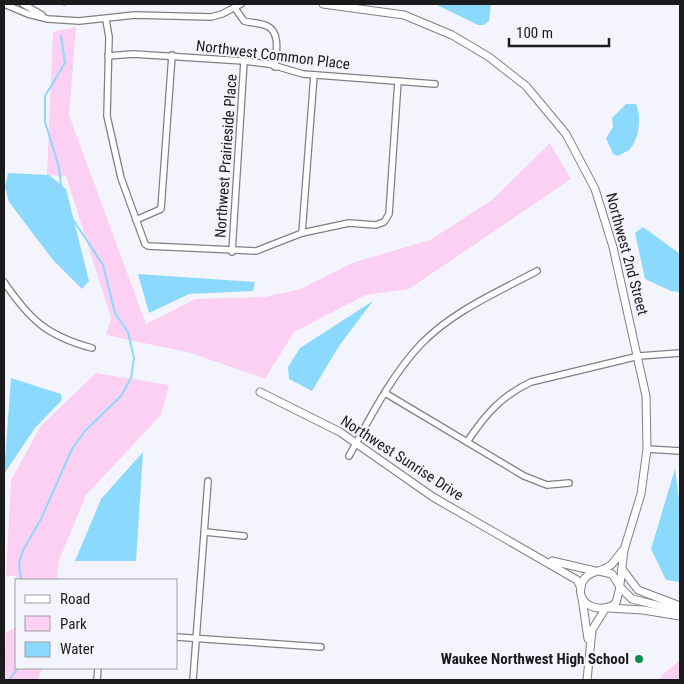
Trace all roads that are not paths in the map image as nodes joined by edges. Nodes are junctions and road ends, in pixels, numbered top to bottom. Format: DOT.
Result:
graph roads {
  1 [pos="4,4"];
  2 [pos="22,4"];
  3 [pos="241,4"];
  4 [pos="323,4"];
  5 [pos="235,8"];
  6 [pos="48,19"];
  7 [pos="106,20"];
  8 [pos="108,56"];
  9 [pos="172,56"];
  10 [pos="244,61"];
  11 [pos="275,67"];
  12 [pos="314,75"];
  13 [pos="398,81"];
  14 [pos="435,84"];
  15 [pos="136,220"];
  16 [pos="302,233"];
  17 [pos="232,252"];
  18 [pos="537,271"];
  19 [pos="4,282"];
  20 [pos="92,348"];
  21 [pos="680,353"];
  22 [pos="639,356"];
  23 [pos="260,392"];
  24 [pos="386,392"];
  25 [pos="467,442"];
  26 [pos="356,443"];
  27 [pos="648,449"];
  28 [pos="680,451"];
  29 [pos="349,456"];
  30 [pos="208,481"];
  31 [pos="569,484"];
  32 [pos="205,532"];
  33 [pos="244,536"];
  34 [pos="527,550"];
  35 [pos="624,550"];
  36 [pos="622,568"];
  37 [pos="597,571"];
  38 [pos="620,585"];
  39 [pos="581,590"];
  40 [pos="680,606"];
  41 [pos="606,609"];
  42 [pos="680,611"];
  43 [pos="680,616"];
  44 [pos="178,637"];
  45 [pos="196,638"];
  46 [pos="590,644"];
  47 [pos="321,647"];
  48 [pos="193,680"];
  49 [pos="587,680"];
  1 -- 6 [label="street"];
  2 -- 6 [label="street"];
  3 -- 5 [label="street"];
  4 -- 22 [label="street, Northwest 2nd Street"];
  5 -- 7 [label="street"];
  5 -- 11 [label="street"];
  6 -- 7 [label="street"];
  7 -- 8 [label="street"];
  8 -- 9 [label="street, Northwest Common Place"];
  8 -- 15 [label="street"];
  9 -- 10 [label="street, Northwest Common Place"];
  9 -- 15 [label="street"];
  10 -- 11 [label="street, Northwest Common Place"];
  10 -- 17 [label="street, Northwest Prairieside Place"];
  11 -- 12 [label="street, Northwest Common Place"];
  12 -- 13 [label="street, Northwest Common Place"];
  12 -- 16 [label="street"];
  13 -- 14 [label="street, Northwest Common Place"];
  13 -- 16 [label="street"];
  15 -- 17 [label="street"];
  16 -- 17 [label="street"];
  18 -- 24 [label="street"];
  19 -- 20 [label="street"];
  21 -- 22 [label="street"];
  22 -- 25 [label="street"];
  22 -- 27 [label="street, Northwest 2nd Street"];
  23 -- 26 [label="street, Northwest Sunrise Drive"];
  24 -- 25 [label="street"];
  24 -- 26 [label="street"];
  25 -- 31 [label="street"];
  26 -- 29 [label="street"];
  26 -- 34 [label="street, Northwest Sunrise Drive"];
  27 -- 28 [label="street"];
  27 -- 35 [label="street, Northwest 2nd Street"];
  30 -- 32 [label="street"];
  32 -- 33 [label="street"];
  32 -- 45 [label="street"];
  34 -- 37 [label="street, Northwest Sunrise Drive"];
  34 -- 39 [label="street, Northwest Sunrise Drive"];
  35 -- 36 [label="street, Northwest 2nd Street"];
  35 -- 37 [label="street, Northwest 2nd Street"];
  36 -- 38 [label="street, Northwest 2nd Street"];
  36 -- 40 [label="street"];
  37 -- 38 [label="street"];
  37 -- 39 [label="street"];
  38 -- 41 [label="street"];
  38 -- 42 [label="street"];
  39 -- 41 [label="street"];
  39 -- 46 [label="street"];
  41 -- 43 [label="street"];
  41 -- 46 [label="street"];
  44 -- 45 [label="street"];
  45 -- 47 [label="street"];
  45 -- 48 [label="street"];
  46 -- 49 [label="street"];
}
